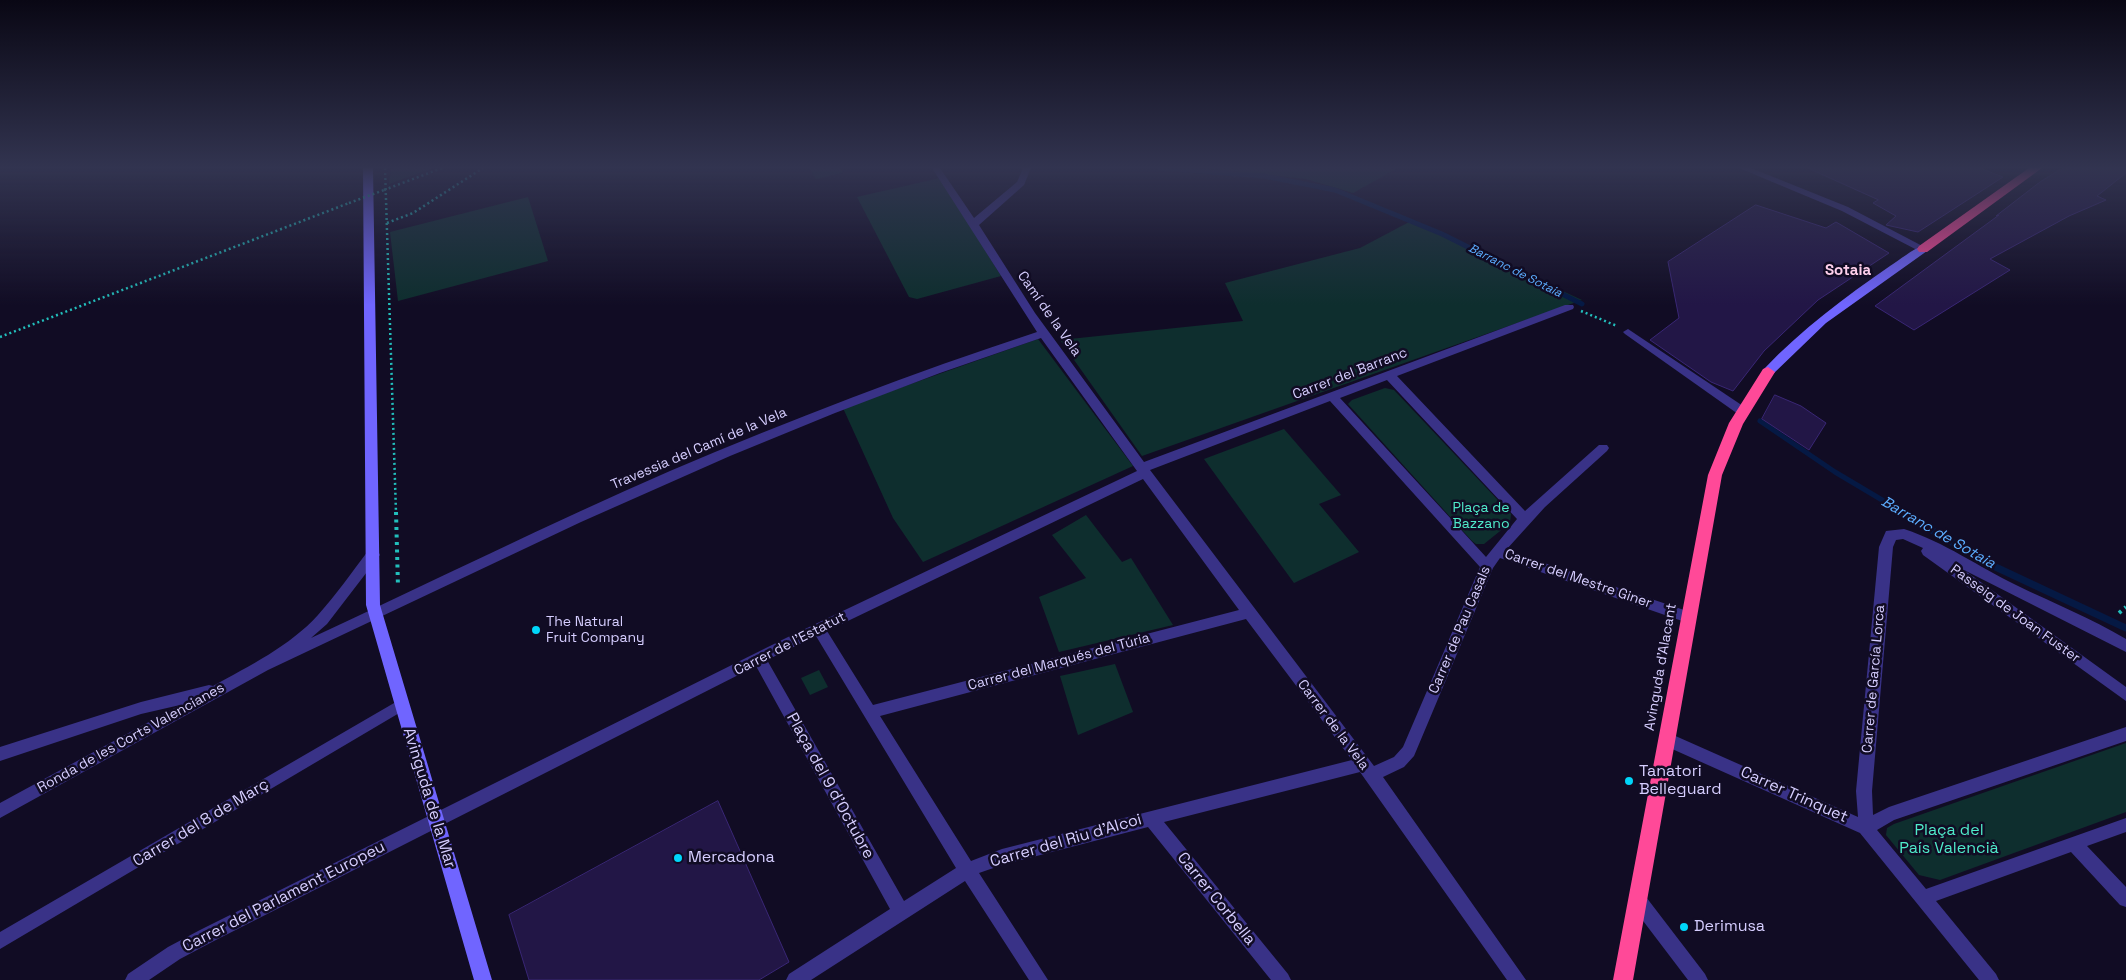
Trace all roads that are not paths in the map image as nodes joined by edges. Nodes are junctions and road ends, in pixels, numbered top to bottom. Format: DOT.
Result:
graph roads {
  1 [pos="369,214"];
  2 [pos="968,214"];
  3 [pos="986,214"];
  4 [pos="1854,214"];
  5 [pos="1972,214"];
  6 [pos="975,223"];
  7 [pos="1923,249"];
  8 [pos="1569,307"];
  9 [pos="1628,332"];
  10 [pos="1043,334"];
  11 [pos="1768,372"];
  12 [pos="1389,376"];
  13 [pos="1333,397"];
  14 [pos="1742,411"];
  15 [pos="1603,448"];
  16 [pos="1143,471"];
  17 [pos="1524,519"];
  18 [pos="1899,534"];
  19 [pos="1496,552"];
  20 [pos="373,555"];
  21 [pos="1487,566"];
  22 [pos="1248,613"];
  23 [pos="375,615"];
  24 [pos="1688,617"];
  25 [pos="819,629"];
  26 [pos="2126,646"];
  27 [pos="759,660"];
  28 [pos="263,666"];
  29 [pos="224,687"];
  30 [pos="2126,695"];
  31 [pos="401,705"];
  32 [pos="870,712"];
  33 [pos="2126,734"];
  34 [pos="1666,739"];
  35 [pos="0,754"];
  36 [pos="1367,769"];
  37 [pos="0,811"];
  38 [pos="1151,818"];
  39 [pos="436,820"];
  40 [pos="2126,825"];
  41 [pos="1866,828"];
  42 [pos="2074,844"];
  43 [pos="967,870"];
  44 [pos="1922,898"];
  45 [pos="1637,899"];
  46 [pos="2126,899"];
  47 [pos="901,912"];
  48 [pos="0,941"];
  49 [pos="816,974"];
  50 [pos="134,980"];
  51 [pos="483,980"];
  52 [pos="795,980"];
  53 [pos="1038,980"];
  54 [pos="1282,980"];
  55 [pos="1517,980"];
  56 [pos="1623,980"];
  57 [pos="1699,980"];
  58 [pos="1990,980"];
  1 -- 20 [label="main road, Avinguda de la Mar"];
  2 -- 6 [label="street, Camí de la Vela"];
  3 -- 6 [label="street"];
  4 -- 7 [label="street"];
  5 -- 7 [label="highway"];
  6 -- 10 [label="street, Camí de la Vela"];
  7 -- 11 [label="main road"];
  8 -- 12 [label="street, Carrer del Barranc"];
  9 -- 14 [label="lane"];
  10 -- 16 [label="street, Camí de la Vela"];
  10 -- 23 [label="street, Travessia del Camí de la Vela"];
  11 -- 14 [label="highway, Avinguda d'Alacant"];
  12 -- 13 [label="street, Carrer del Barranc"];
  12 -- 17 [label="street"];
  13 -- 16 [label="street, Carrer del Barranc"];
  13 -- 21 [label="street"];
  14 -- 24 [label="highway, Avinguda d'Alacant"];
  15 -- 17 [label="street, Carrer de Pau Casals"];
  16 -- 22 [label="street, Carrer de la Vela"];
  16 -- 25 [label="street, Carrer de l'Estatut"];
  17 -- 19 [label="street, Carrer de Pau Casals"];
  18 -- 26 [label="street"];
  18 -- 30 [label="street, Passeig de Joan Fuster"];
  18 -- 41 [label="street, Carrer de García Lorca"];
  19 -- 21 [label="street, Carrer de Pau Casals"];
  19 -- 24 [label="street, Carrer del Mestre Giner"];
  20 -- 23 [label="main road, Avinguda de la Mar"];
  20 -- 28 [label="street"];
  21 -- 36 [label="street, Carrer de Pau Casals"];
  22 -- 32 [label="street, Carrer del Marqués del Túria"];
  22 -- 36 [label="street, Carrer de la Vela"];
  23 -- 28 [label="street, Travessia del Camí de la Vela"];
  23 -- 31 [label="main road, Avinguda de la Mar"];
  24 -- 34 [label="highway, Avinguda d'Alacant"];
  25 -- 27 [label="street, Carrer de l'Estatut"];
  25 -- 32 [label="street"];
  27 -- 39 [label="street, Carrer de l'Estatut"];
  27 -- 47 [label="street, Plaça del 9 d'Octubre"];
  28 -- 29 [label="street, Ronda de les Corts Valencianes"];
  29 -- 35 [label="street"];
  29 -- 37 [label="street, Ronda de les Corts Valencianes"];
  31 -- 39 [label="main road, Avinguda de la Mar"];
  31 -- 48 [label="street, Carrer del 8 de Març"];
  32 -- 43 [label="street"];
  33 -- 41 [label="street"];
  34 -- 41 [label="street, Carrer Trinquet"];
  34 -- 45 [label="highway, Avinguda d'Alacant"];
  36 -- 38 [label="street, Carrer del Riu d'Alcoi"];
  36 -- 55 [label="street, Carrer de la Vela"];
  38 -- 43 [label="street, Carrer del Riu d'Alcoi"];
  38 -- 54 [label="street, Carrer Corbella"];
  39 -- 50 [label="street, Carrer del Parlament Europeu"];
  39 -- 51 [label="main road, Avinguda de la Mar"];
  40 -- 42 [label="street"];
  41 -- 44 [label="street"];
  42 -- 44 [label="street"];
  42 -- 46 [label="street"];
  43 -- 47 [label="street, Carrer del Riu d'Alcoi"];
  43 -- 53 [label="street"];
  44 -- 58 [label="street"];
  45 -- 56 [label="highway, Avinguda d'Alacant"];
  45 -- 57 [label="street"];
  47 -- 49 [label="street, Carrer del Riu d'Alcoi"];
  49 -- 52 [label="street, Carrer del Riu d'Alcoi"];
}
